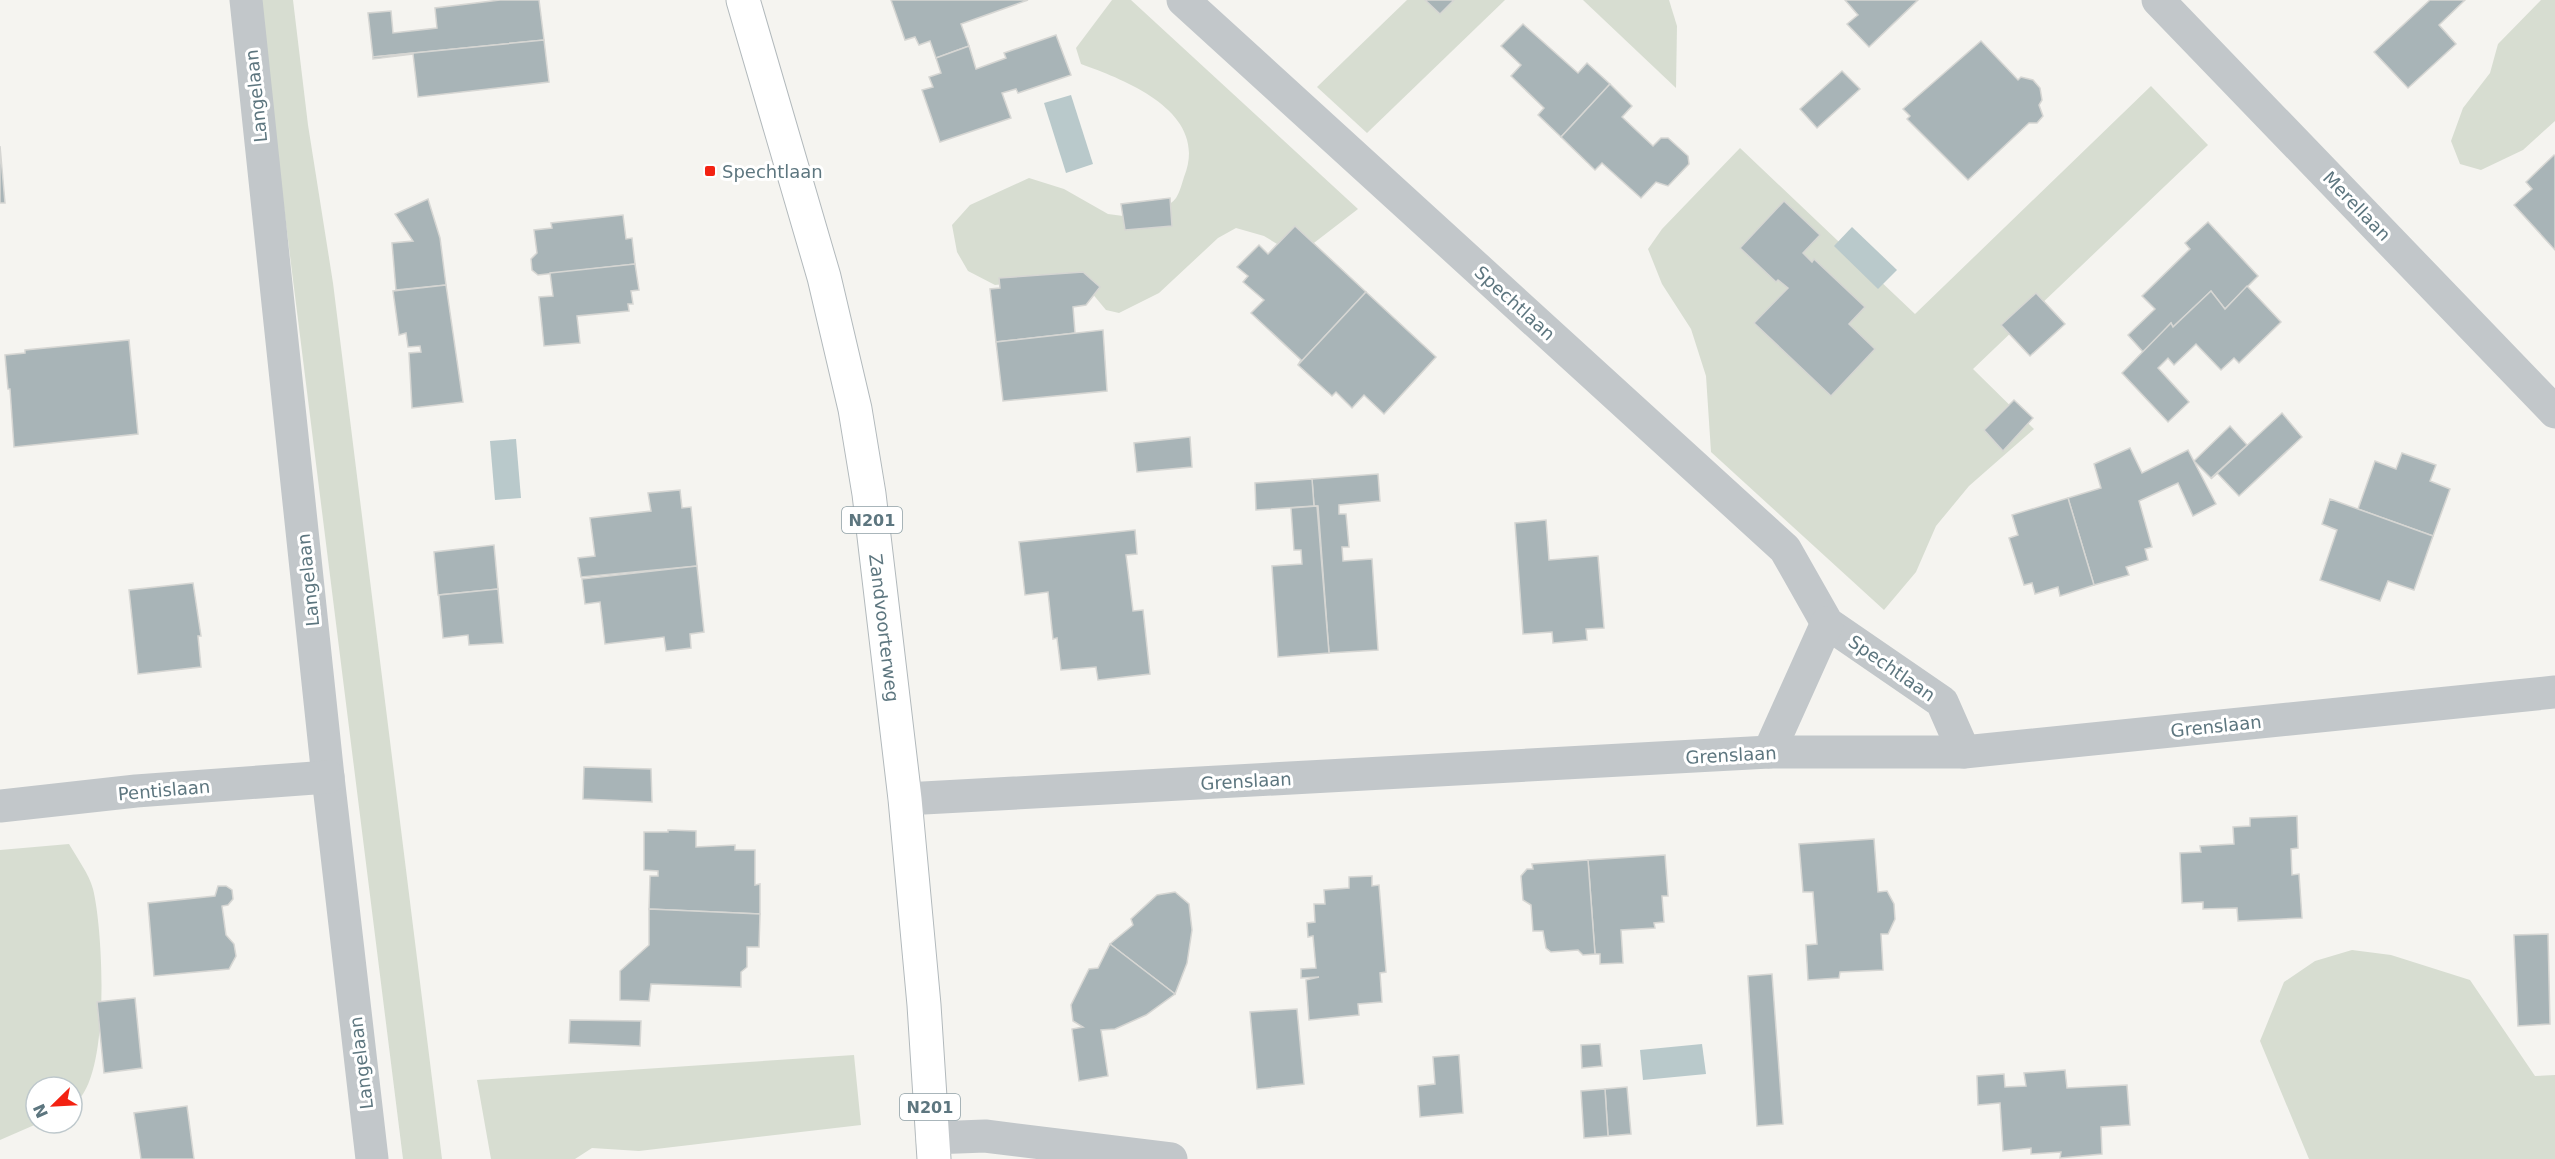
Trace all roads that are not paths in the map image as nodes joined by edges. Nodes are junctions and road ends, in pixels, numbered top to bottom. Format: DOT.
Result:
graph roads {
  1 [pos="246,0"];
  2 [pos="743,0"];
  3 [pos="1183,0"];
  4 [pos="2158,0"];
  5 [pos="2555,412"];
  6 [pos="1827,623"];
  7 [pos="2555,692"];
  8 [pos="1769,752"];
  9 [pos="1964,752"];
  10 [pos="328,777"];
  11 [pos="905,799"];
  12 [pos="0,806"];
  13 [pos="933,1148"];
  14 [pos="372,1159"];
  15 [pos="1171,1159"];
  1 -- 10 [label="street, Langelaan"];
  2 -- 11 [label="main road, Zandvoorterweg / N201"];
  3 -- 6 [label="street, Spechtlaan"];
  4 -- 5 [label="street, Merellaan"];
  6 -- 8 [label="street, Spechtlaan"];
  6 -- 9 [label="street, Spechtlaan"];
  7 -- 9 [label="street, Grenslaan"];
  8 -- 9 [label="street, Grenslaan"];
  8 -- 11 [label="street, Grenslaan"];
  10 -- 12 [label="street, Pentislaan"];
  10 -- 14 [label="street, Langelaan"];
  11 -- 13 [label="main road, Zandvoorterweg / N201"];
  13 -- 15 [label="street"];
}
